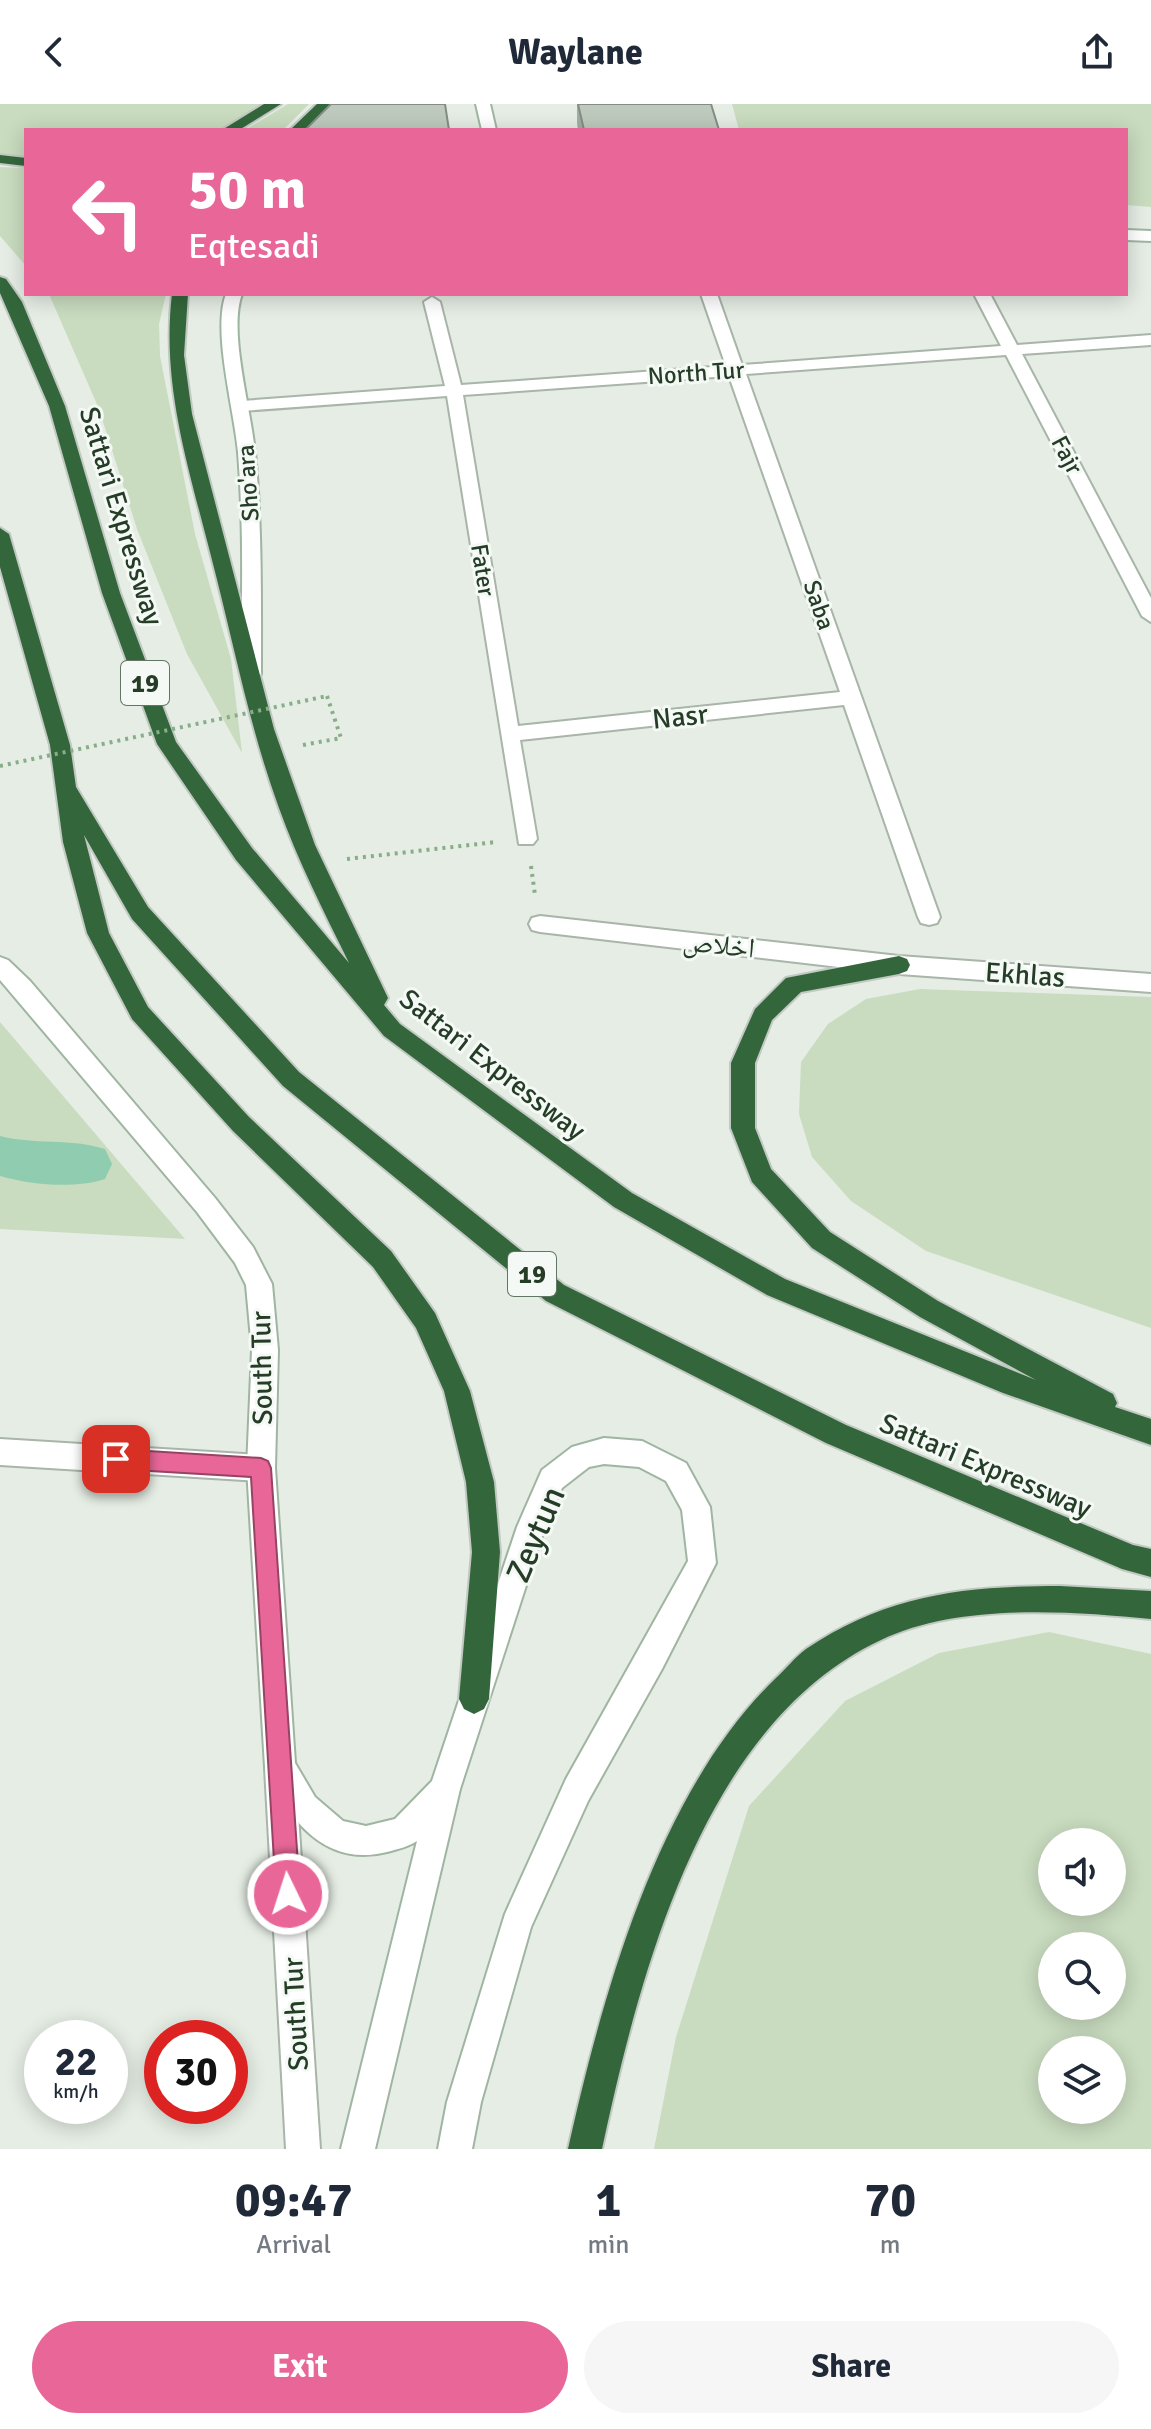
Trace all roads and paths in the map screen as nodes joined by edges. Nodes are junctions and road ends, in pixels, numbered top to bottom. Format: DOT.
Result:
graph roads {
  1 [pos="274,104"];
  2 [pos="325,104"];
  3 [pos="483,104"];
  4 [pos="233,128"];
  5 [pos="299,128"];
  6 [pos="489,128"];
  7 [pos="0,159"];
  8 [pos="24,162"];
  9 [pos="1128,235"];
  10 [pos="1151,236"];
  11 [pos="0,282"];
  12 [pos="180,296"];
  13 [pos="233,296"];
  14 [pos="710,296"];
  15 [pos="983,296"];
  16 [pos="432,302"];
  17 [pos="1151,340"];
  18 [pos="1012,350"];
  19 [pos="736,370"];
  20 [pos="454,390"];
  21 [pos="242,406"];
  22 [pos="0,534"];
  23 [pos="1151,616"];
  24 [pos="251,674"];
  25 [pos="851,698"];
  26 [pos="510,734"];
  27 [pos="299,746"];
  28 [pos="0,766"];
  29 [pos="64,784"];
  30 [pos="526,839"];
  31 [pos="340,845"];
  32 [pos="929,917"];
  33 [pos="540,924"];
  34 [pos="899,965"];
  35 [pos="0,966"];
  36 [pos="1151,983"];
  37 [pos="392,1030"];
  38 [pos="1151,1431"];
  39 [pos="0,1452"];
  40 [pos="261,1468"];
  41 [pos="1151,1563"];
  42 [pos="1151,1605"];
  43 [pos="474,1699"];
  44 [pos="280,1767"];
  45 [pos="445,1789"];
  46 [pos="303,2149"];
  47 [pos="358,2149"];
  48 [pos="455,2149"];
  49 [pos="585,2149"];
  1 -- 4 [label="highway"];
  2 -- 5 [label="highway"];
  3 -- 6 [label="street"];
  7 -- 8 [label="highway"];
  9 -- 10 [label="street"];
  11 -- 37 [label="highway, Sattari Expressway / 19"];
  12 -- 24 [label="highway"];
  13 -- 21 [label="street, Sho'ara"];
  14 -- 19 [label="street, Saba"];
  15 -- 18 [label="street, Fajr"];
  16 -- 20 [label="street, Fater"];
  17 -- 18 [label="street, North Tur"];
  18 -- 19 [label="street, North Tur"];
  18 -- 23 [label="street, Fajr"];
  19 -- 20 [label="street, North Tur"];
  19 -- 25 [label="street, Saba"];
  20 -- 21 [label="street, North Tur"];
  20 -- 26 [label="street, Fater"];
  21 -- 24 [label="street, Sho'ara"];
  22 -- 29 [label="highway, Sattari Expressway / 19"];
  24 -- 37 [label="highway"];
  25 -- 26 [label="street, Nasr"];
  25 -- 32 [label="street, Saba"];
  26 -- 30 [label="street, Fater"];
  27 -- 28 [label="path, bridge"];
  29 -- 41 [label="highway, Sattari Expressway / 19"];
  29 -- 43 [label="highway"];
  30 -- 31 [label="path"];
  30 -- 33 [label="path"];
  33 -- 34 [label="street, اخلاص"];
  34 -- 36 [label="street, Ekhlas"];
  34 -- 38 [label="highway"];
  35 -- 40 [label="street, South Tur"];
  37 -- 38 [label="highway, Sattari Expressway / 19"];
  39 -- 40 [label="street"];
  40 -- 44 [label="street, South Tur"];
  42 -- 49 [label="highway"];
  43 -- 45 [label="street, Zeytun"];
  43 -- 48 [label="street, Zeytun"];
  44 -- 45 [label="street"];
  44 -- 46 [label="street, South Tur"];
  45 -- 47 [label="street, Zeytun"];
}
